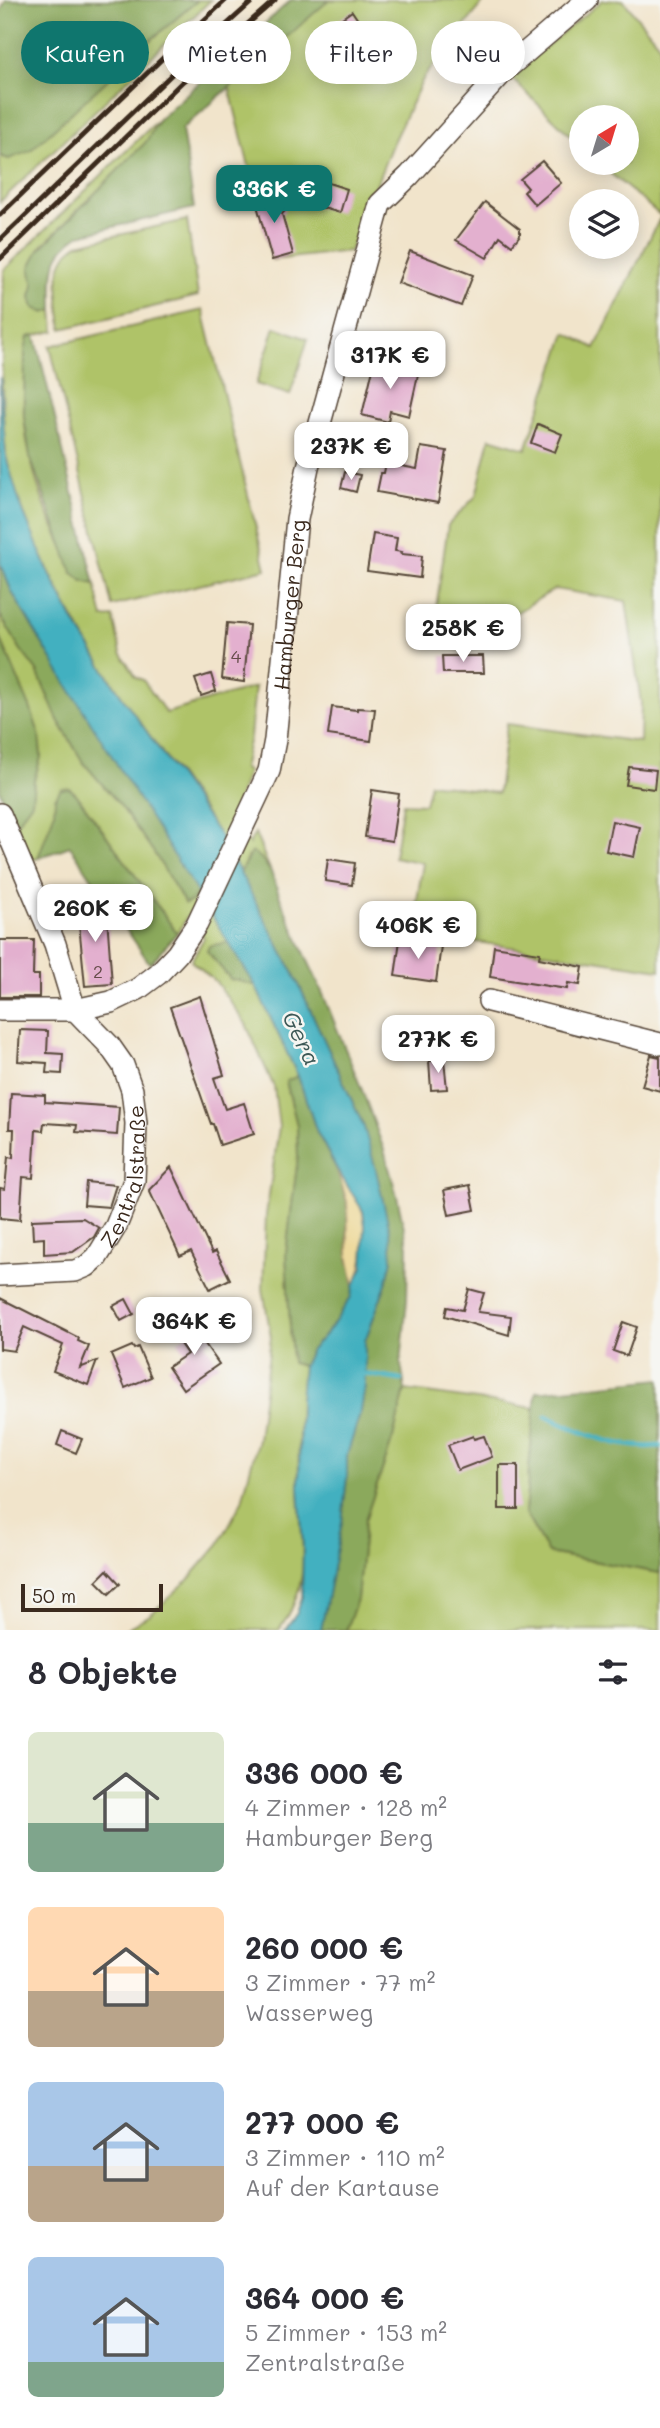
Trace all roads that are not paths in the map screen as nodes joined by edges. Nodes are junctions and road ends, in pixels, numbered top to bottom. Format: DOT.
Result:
graph roads {
  1 [pos="587,0"];
  2 [pos="2,824"];
  3 [pos="489,1001"];
  4 [pos="0,1010"];
  5 [pos="75,1010"];
  6 [pos="660,1044"];
  7 [pos="0,1275"];
  1 -- 5 [label="street, Hamburger Berg"];
  2 -- 5 [label="street"];
  3 -- 6 [label="street"];
  4 -- 5 [label="street, Hamburger Berg"];
  5 -- 7 [label="street, Zentralstraße"];
}
